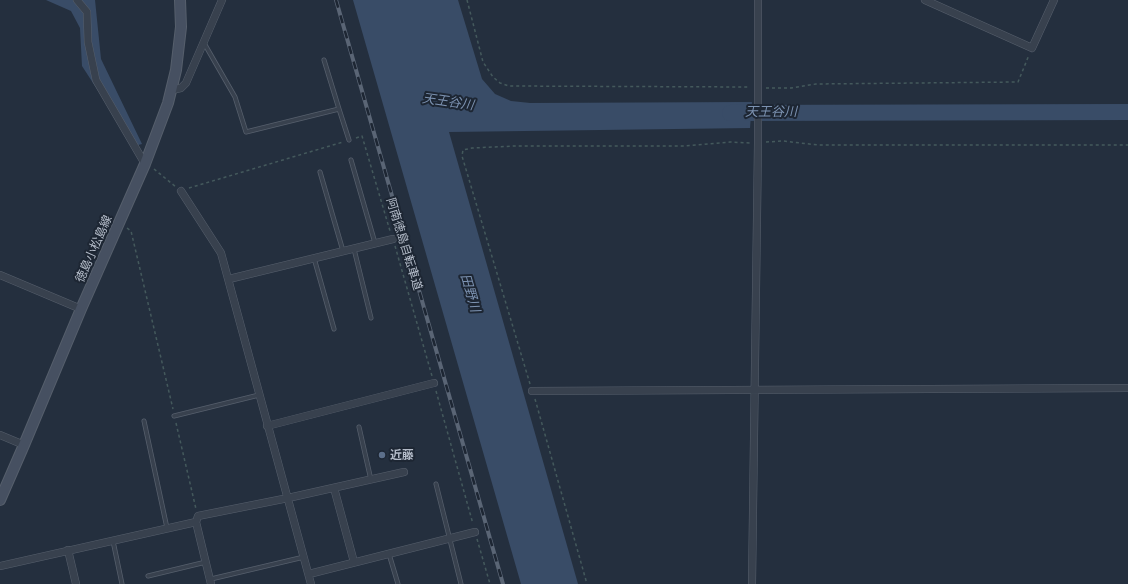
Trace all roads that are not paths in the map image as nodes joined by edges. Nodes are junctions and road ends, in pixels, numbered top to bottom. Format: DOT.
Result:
graph roads {
  1 [pos="77,0"];
  2 [pos="180,0"];
  3 [pos="222,0"];
  4 [pos="758,0"];
  5 [pos="925,0"];
  6 [pos="1054,0"];
  7 [pos="204,43"];
  8 [pos="324,60"];
  9 [pos="172,90"];
  10 [pos="339,109"];
  11 [pos="349,140"];
  12 [pos="351,160"];
  13 [pos="145,164"];
  14 [pos="320,172"];
  15 [pos="180,191"];
  16 [pos="393,239"];
  17 [pos="375,243"];
  18 [pos="354,249"];
  19 [pos="343,251"];
  20 [pos="314,258"];
  21 [pos="0,275"];
  22 [pos="229,279"];
  23 [pos="81,309"];
  24 [pos="371,318"];
  25 [pos="334,329"];
  26 [pos="434,383"];
  27 [pos="1128,388"];
  28 [pos="754,389"];
  29 [pos="532,391"];
  30 [pos="259,395"];
  31 [pos="174,416"];
  32 [pos="144,421"];
  33 [pos="267,426"];
  34 [pos="359,427"];
  35 [pos="0,435"];
  36 [pos="24,445"];
  37 [pos="404,472"];
  38 [pos="371,480"];
  39 [pos="436,484"];
  40 [pos="334,488"];
  41 [pos="288,498"];
  42 [pos="0,500"];
  43 [pos="197,519"];
  44 [pos="167,528"];
  45 [pos="475,532"];
  46 [pos="449,538"];
  47 [pos="113,541"];
  48 [pos="68,550"];
  49 [pos="389,554"];
  50 [pos="304,556"];
  51 [pos="206,562"];
  52 [pos="354,562"];
  53 [pos="0,566"];
  54 [pos="309,574"];
  55 [pos="148,576"];
  56 [pos="211,582"];
  57 [pos="76,584"];
  58 [pos="122,584"];
  59 [pos="311,584"];
  60 [pos="398,584"];
  61 [pos="461,584"];
  62 [pos="752,584"];
  1 -- 13 [label="street"];
  2 -- 9 [label="main road, 徳島小松島線"];
  3 -- 7 [label="street"];
  4 -- 28 [label="street"];
  5 -- 6 [label="street"];
  7 -- 9 [label="street"];
  7 -- 10 [label="lane"];
  8 -- 10 [label="lane"];
  9 -- 13 [label="main road, 徳島小松島線"];
  10 -- 11 [label="lane"];
  12 -- 17 [label="lane"];
  13 -- 23 [label="main road, 徳島小松島線"];
  14 -- 19 [label="lane"];
  15 -- 22 [label="street"];
  16 -- 17 [label="street"];
  17 -- 18 [label="street"];
  18 -- 19 [label="street"];
  18 -- 24 [label="lane"];
  19 -- 20 [label="street"];
  20 -- 22 [label="street"];
  20 -- 25 [label="lane"];
  21 -- 23 [label="street"];
  22 -- 30 [label="street"];
  23 -- 36 [label="main road, 徳島小松島線"];
  26 -- 33 [label="street"];
  27 -- 28 [label="street"];
  28 -- 29 [label="street"];
  28 -- 62 [label="street"];
  30 -- 31 [label="lane"];
  30 -- 33 [label="street"];
  32 -- 44 [label="lane"];
  33 -- 41 [label="street"];
  34 -- 38 [label="lane"];
  35 -- 36 [label="street"];
  36 -- 42 [label="main road, 徳島小松島線"];
  37 -- 38 [label="street"];
  38 -- 40 [label="street"];
  39 -- 46 [label="lane"];
  40 -- 41 [label="street"];
  40 -- 52 [label="street"];
  41 -- 43 [label="street"];
  41 -- 50 [label="street"];
  43 -- 44 [label="street"];
  43 -- 51 [label="street"];
  44 -- 47 [label="street"];
  45 -- 46 [label="street"];
  46 -- 49 [label="street"];
  46 -- 61 [label="lane"];
  47 -- 48 [label="street"];
  47 -- 58 [label="lane"];
  48 -- 53 [label="street"];
  48 -- 57 [label="street"];
  49 -- 52 [label="street"];
  49 -- 60 [label="lane"];
  50 -- 54 [label="street"];
  50 -- 56 [label="lane"];
  51 -- 55 [label="lane"];
  51 -- 56 [label="street"];
  52 -- 54 [label="street"];
  54 -- 59 [label="street"];
}
